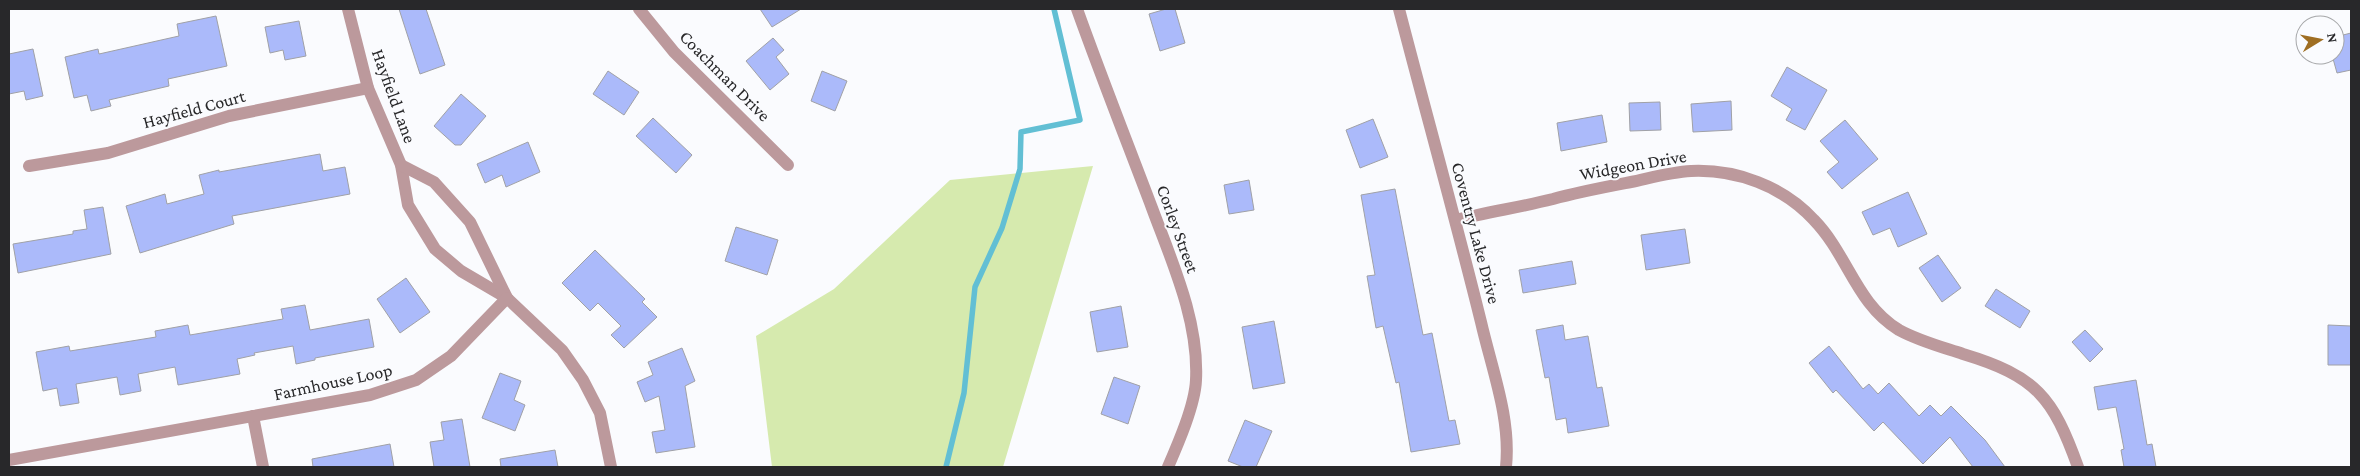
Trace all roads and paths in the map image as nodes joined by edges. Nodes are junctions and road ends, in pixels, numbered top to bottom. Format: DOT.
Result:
graph roads {
  1 [pos="348,9"];
  2 [pos="639,9"];
  3 [pos="1077,9"];
  4 [pos="1399,9"];
  5 [pos="368,88"];
  6 [pos="400,165"];
  7 [pos="788,165"];
  8 [pos="29,166"];
  9 [pos="1456,220"];
  10 [pos="507,298"];
  11 [pos="253,416"];
  12 [pos="9,460"];
  13 [pos="263,467"];
  14 [pos="611,467"];
  15 [pos="1168,467"];
  16 [pos="1506,467"];
  17 [pos="2078,467"];
  1 -- 5 [label="street, Hayfield Lane"];
  2 -- 7 [label="street, Coachman Drive"];
  3 -- 15 [label="street, Corley Street"];
  4 -- 9 [label="street, Coventry Lake Drive"];
  5 -- 6 [label="street, Hayfield Lane"];
  5 -- 8 [label="street, Hayfield Court"];
  6 -- 10 [label="street, Hayfield Lane"];
  6 -- 10 [label="street, Hayfield Lane"];
  9 -- 16 [label="street, Coventry Lake Drive"];
  9 -- 17 [label="street, Widgeon Drive"];
  10 -- 11 [label="street, Farmhouse Loop"];
  10 -- 14 [label="street, Hayfield Lane"];
  11 -- 12 [label="street, Farmhouse Loop"];
  11 -- 13 [label="street, Farmhouse Loop"];
}
